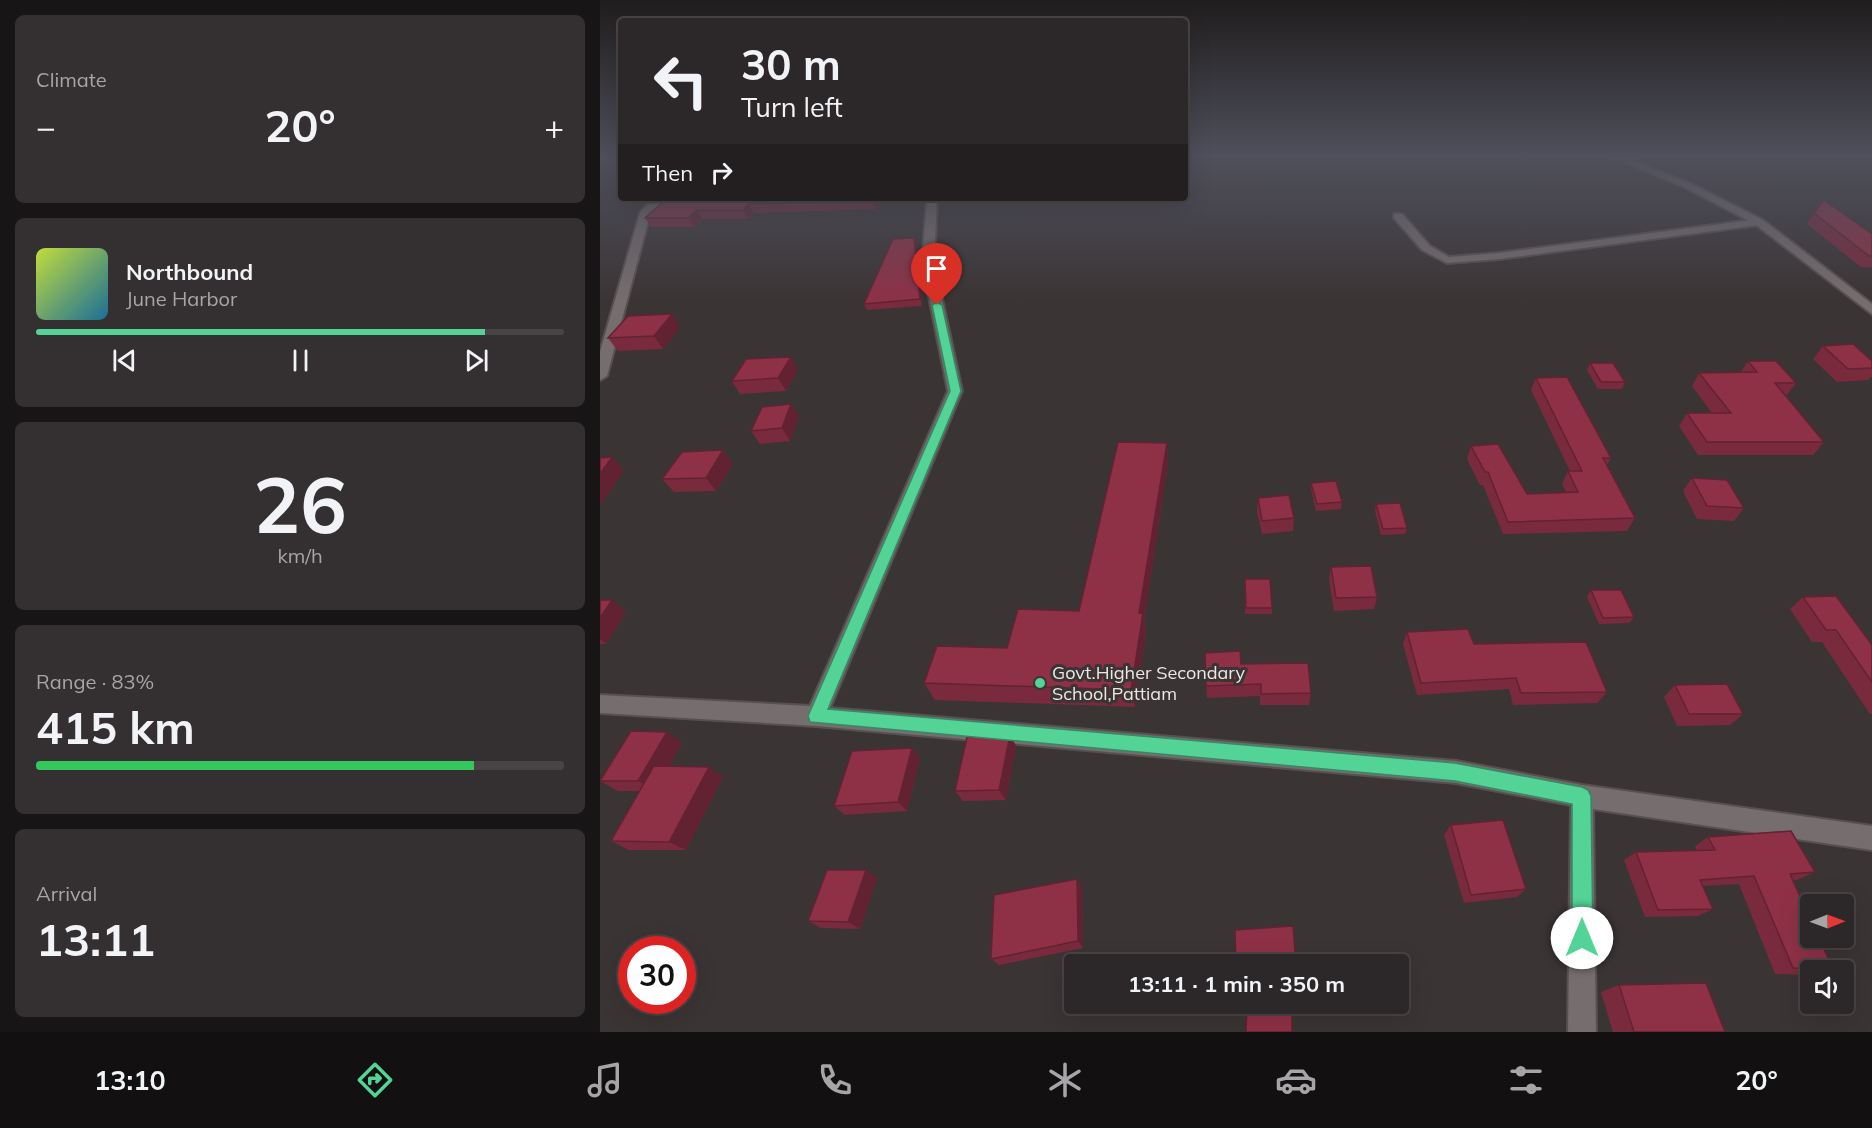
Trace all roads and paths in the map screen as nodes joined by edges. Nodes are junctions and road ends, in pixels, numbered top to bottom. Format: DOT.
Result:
graph roads {
  1 [pos="684,205"];
  2 [pos="932,205"];
  3 [pos="1727,205"];
  4 [pos="1398,216"];
  5 [pos="1760,222"];
  6 [pos="1872,310"];
  7 [pos="600,376"];
  8 [pos="600,704"];
  9 [pos="816,716"];
  10 [pos="1582,796"];
  11 [pos="1872,838"];
  12 [pos="1582,1032"];
  1 -- 7 [label="street"];
  2 -- 9 [label="street"];
  3 -- 5 [label="street"];
  4 -- 5 [label="street"];
  5 -- 6 [label="street"];
  8 -- 9 [label="street"];
  9 -- 10 [label="street"];
  10 -- 11 [label="street"];
  10 -- 12 [label="street"];
}
